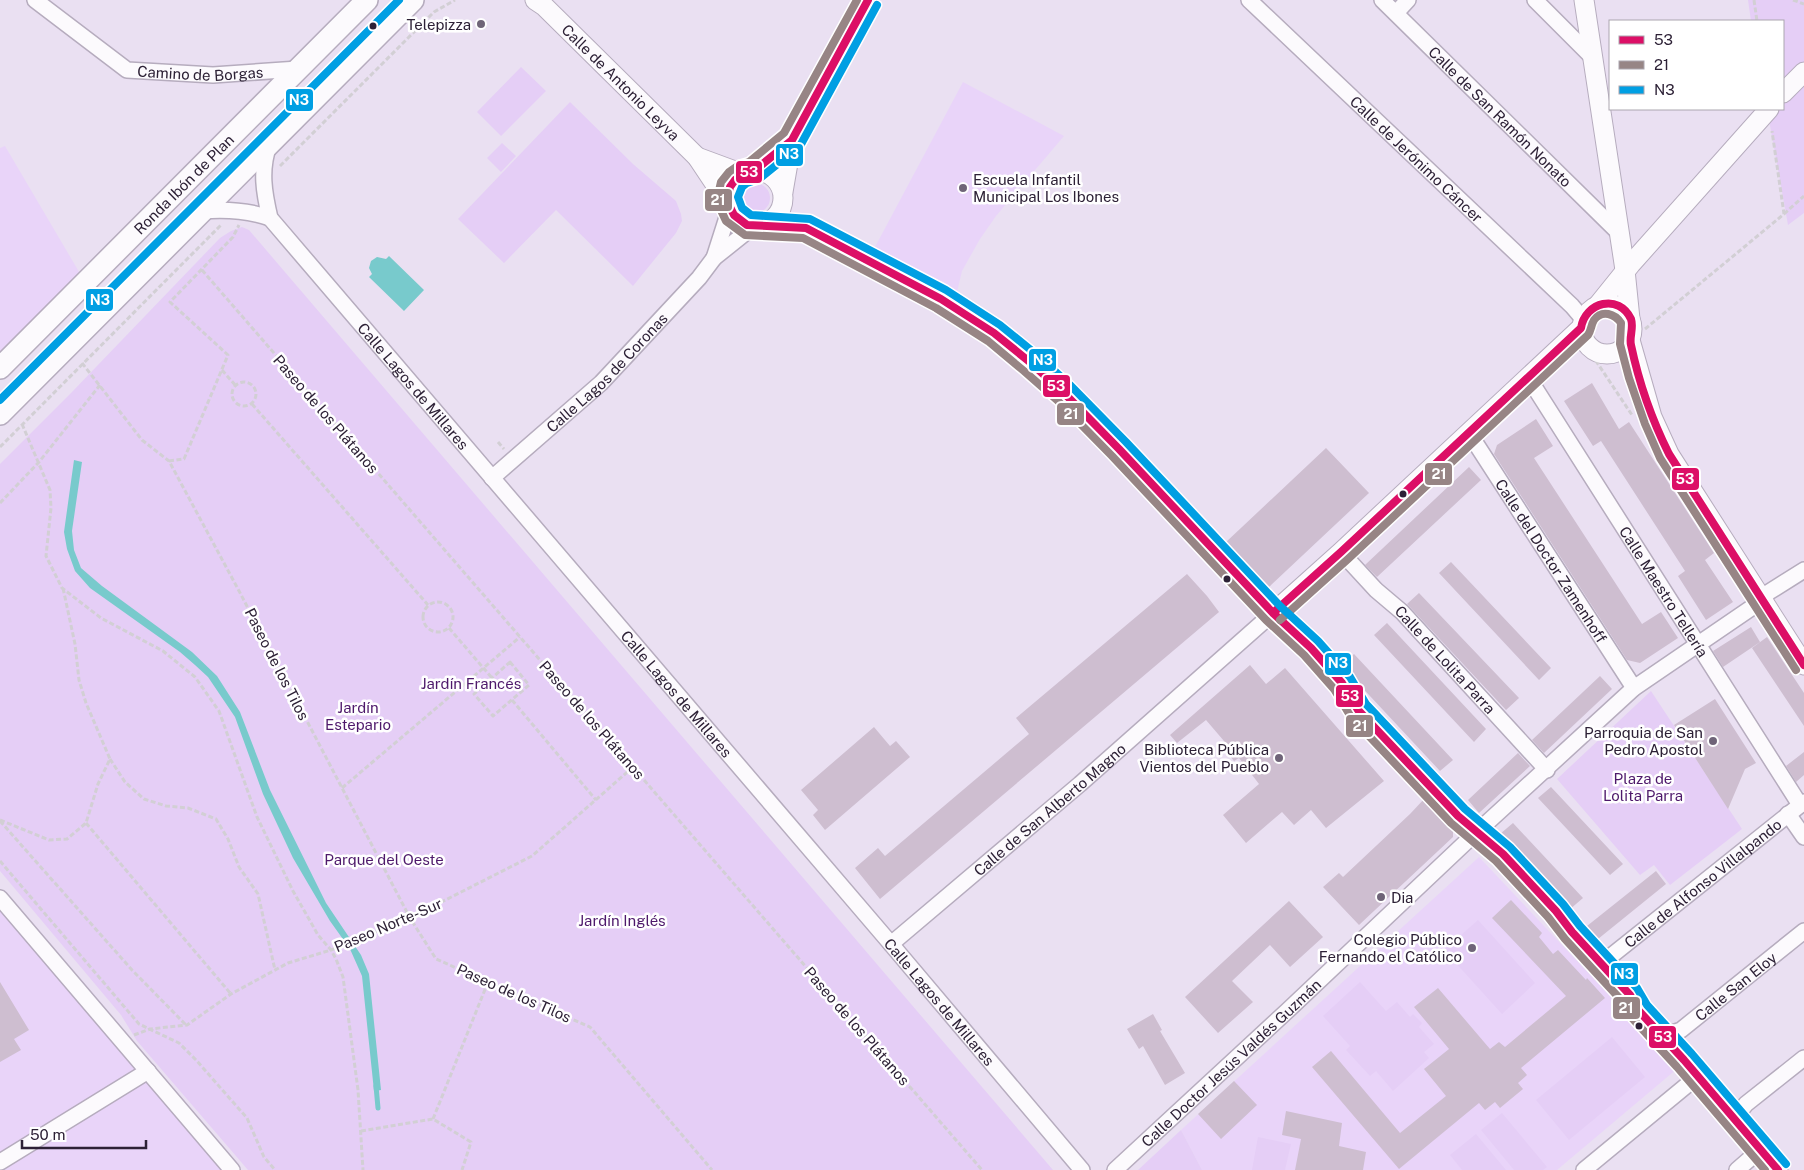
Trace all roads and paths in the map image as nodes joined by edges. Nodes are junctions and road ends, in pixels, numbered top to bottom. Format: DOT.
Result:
graph roads {
  1 [pos="35,0"];
  2 [pos="367,0"];
  3 [pos="413,0"];
  4 [pos="868,0"];
  5 [pos="1249,0"];
  6 [pos="1382,0"];
  7 [pos="1408,0"];
  8 [pos="1535,0"];
  9 [pos="1584,0"];
  10 [pos="1754,0"];
  11 [pos="1793,0"];
  12 [pos="540,2"];
  13 [pos="1804,4"];
  14 [pos="1396,13"];
  15 [pos="1757,20"];
  16 [pos="1592,57"];
  17 [pos="298,69"];
  18 [pos="1804,72"];
  19 [pos="1784,92"];
  20 [pos="1768,110"];
  21 [pos="1772,128"];
  22 [pos="792,140"];
  23 [pos="270,143"];
  24 [pos="697,157"];
  25 [pos="748,172"];
  26 [pos="783,196"];
  27 [pos="1804,196"];
  28 [pos="729,207"];
  29 [pos="202,211"];
  30 [pos="246,212"];
  31 [pos="1784,214"];
  32 [pos="270,218"];
  33 [pos="759,225"];
  34 [pos="806,228"];
  35 [pos="1619,233"];
  36 [pos="1651,240"];
  37 [pos="714,258"];
  38 [pos="202,270"];
  39 [pos="1625,270"];
  40 [pos="1598,305"];
  41 [pos="1582,323"];
  42 [pos="1630,332"];
  43 [pos="1589,347"];
  44 [pos="82,363"];
  45 [pos="0,368"];
  46 [pos="222,370"];
  47 [pos="1528,377"];
  48 [pos="100,385"];
  49 [pos="236,386"];
  50 [pos="252,404"];
  51 [pos="0,414"];
  52 [pos="1634,418"];
  53 [pos="1469,433"];
  54 [pos="0,447"];
  55 [pos="168,461"];
  56 [pos="39,462"];
  57 [pos="492,478"];
  58 [pos="0,503"];
  59 [pos="1341,552"];
  60 [pos="1804,570"];
  61 [pos="62,588"];
  62 [pos="1762,598"];
  63 [pos="428,605"];
  64 [pos="1272,613"];
  65 [pos="449,628"];
  66 [pos="520,637"];
  67 [pos="1698,644"];
  68 [pos="1804,665"];
  69 [pos="483,668"];
  70 [pos="492,678"];
  71 [pos="1634,688"];
  72 [pos="512,700"];
  73 [pos="110,758"];
  74 [pos="633,767"];
  75 [pos="1547,770"];
  76 [pos="342,788"];
  77 [pos="596,800"];
  78 [pos="1797,807"];
  79 [pos="0,820"];
  80 [pos="86,823"];
  81 [pos="1477,832"];
  82 [pos="1804,837"];
  83 [pos="0,861"];
  84 [pos="0,898"];
  85 [pos="410,918"];
  86 [pos="1804,931"];
  87 [pos="891,944"];
  88 [pos="331,950"];
  89 [pos="1601,964"];
  90 [pos="275,970"];
  91 [pos="488,982"];
  92 [pos="231,994"];
  93 [pos="187,1025"];
  94 [pos="150,1029"];
  95 [pos="1663,1036"];
  96 [pos="121,1040"];
  97 [pos="1804,1058"];
  98 [pos="148,1071"];
  99 [pos="1698,1076"];
  100 [pos="433,1119"];
  101 [pos="1738,1122"];
  102 [pos="361,1132"];
  103 [pos="1760,1150"];
  104 [pos="0,1162"];
  105 [pos="232,1170"];
  106 [pos="275,1170"];
  107 [pos="363,1170"];
  108 [pos="462,1170"];
  109 [pos="712,1170"];
  110 [pos="982,1170"];
  111 [pos="1082,1170"];
  112 [pos="1115,1170"];
  113 [pos="1584,1170"];
  114 [pos="1736,1170"];
  115 [pos="1778,1170"];
  1 -- 17 [label="street, Camino de Borgas"];
  2 -- 17 [label="main road, Ronda Ibón de Plan"];
  3 -- 23 [label="main road"];
  4 -- 22 [label="street"];
  5 -- 41 [label="street, Calle de Jerónimo Cáncer"];
  6 -- 14 [label="street, Calle de San Ramón Nonato"];
  7 -- 14 [label="street"];
  8 -- 16 [label="street"];
  9 -- 16 [label="street"];
  10 -- 15 [label="path"];
  11 -- 13 [label="path"];
  12 -- 24 [label="street, Calle de Antonio Leyva"];
  14 -- 35 [label="street, Calle de San Ramón Nonato"];
  16 -- 35 [label="street"];
  17 -- 45 [label="main road, Ronda Ibón de Plan"];
  18 -- 19 [label="street"];
  20 -- 36 [label="street"];
  21 -- 31 [label="path"];
  22 -- 25 [label="street"];
  22 -- 26 [label="street"];
  23 -- 29 [label="main road"];
  23 -- 32 [label="street, Calle Lagos de Millares"];
  24 -- 25 [label="street, Calle de Antonio Leyva"];
  24 -- 28 [label="street, Calle de Antonio Leyva"];
  25 -- 26 [label="street"];
  25 -- 28 [label="street"];
  26 -- 33 [label="street"];
  26 -- 34 [label="street"];
  27 -- 31 [label="path"];
  28 -- 33 [label="street"];
  28 -- 37 [label="street, Calle Lagos de Coronas"];
  29 -- 30 [label="street"];
  29 -- 51 [label="main road"];
  30 -- 32 [label="street"];
  30 -- 38 [label="path"];
  31 -- 42 [label="path"];
  32 -- 57 [label="street, Calle Lagos de Millares"];
  33 -- 34 [label="street"];
  33 -- 37 [label="street, Calle Lagos de Coronas"];
  34 -- 64 [label="street"];
  35 -- 36 [label="street"];
  35 -- 39 [label="street"];
  36 -- 39 [label="street"];
  37 -- 57 [label="street, Calle Lagos de Coronas"];
  38 -- 46 [label="path"];
  38 -- 66 [label="path, Paseo de los Plátanos"];
  39 -- 40 [label="street"];
  39 -- 42 [label="street"];
  40 -- 41 [label="street"];
  40 -- 42 [label="street"];
  41 -- 43 [label="street"];
  41 -- 47 [label="street, Calle de San Alberto Magno"];
  42 -- 43 [label="street"];
  42 -- 62 [label="street"];
  43 -- 52 [label="path"];
  44 -- 48 [label="path, Paseo de los Tilos"];
  46 -- 49 [label="path"];
  46 -- 55 [label="path"];
  47 -- 53 [label="street, Calle de San Alberto Magno"];
  47 -- 67 [label="street, Calle Maestro Tellería"];
  48 -- 55 [label="path, Paseo de los Tilos"];
  48 -- 56 [label="path"];
  49 -- 50 [label="path"];
  49 -- 50 [label="path"];
  50 -- 63 [label="path"];
  53 -- 59 [label="street, Calle de San Alberto Magno"];
  53 -- 71 [label="street, Calle del Doctor Zamenhoff"];
  54 -- 56 [label="path"];
  55 -- 76 [label="path, Paseo de los Tilos"];
  56 -- 58 [label="path"];
  56 -- 61 [label="path"];
  57 -- 87 [label="street, Calle Lagos de Millares"];
  59 -- 64 [label="street, Calle de San Alberto Magno"];
  59 -- 75 [label="street, Calle de Lolita Parra"];
  60 -- 62 [label="street, Calle Doctor Jesús Valdés Guzmán"];
  61 -- 73 [label="path"];
  61 -- 88 [label="path"];
  62 -- 67 [label="street, Calle Doctor Jesús Valdés Guzmán"];
  62 -- 68 [label="street"];
  63 -- 65 [label="path"];
  63 -- 65 [label="path"];
  64 -- 81 [label="street"];
  64 -- 87 [label="street, Calle de San Alberto Magno"];
  65 -- 69 [label="path"];
  66 -- 69 [label="path"];
  66 -- 74 [label="path, Paseo de los Plátanos"];
  67 -- 71 [label="street, Calle Doctor Jesús Valdés Guzmán"];
  67 -- 78 [label="street, Calle Maestro Tellería"];
  69 -- 70 [label="path"];
  69 -- 76 [label="path"];
  70 -- 72 [label="path"];
  70 -- 72 [label="path"];
  71 -- 75 [label="street, Calle Doctor Jesús Valdés Guzmán"];
  72 -- 77 [label="path"];
  73 -- 80 [label="path"];
  73 -- 90 [label="path"];
  74 -- 77 [label="path, Paseo Norte-Sur"];
  74 -- 110 [label="path, Paseo de los Plátanos"];
  75 -- 81 [label="street, Calle Doctor Jesús Valdés Guzmán"];
  76 -- 85 [label="path, Paseo de los Tilos"];
  77 -- 85 [label="path, Paseo Norte-Sur"];
  78 -- 82 [label="street, Calle Maestro Tellería"];
  78 -- 89 [label="street, Calle de Alfonso Villalpando"];
  79 -- 80 [label="path"];
  79 -- 93 [label="path"];
  80 -- 92 [label="path"];
  81 -- 89 [label="street"];
  81 -- 112 [label="street, Calle Doctor Jesús Valdés Guzmán"];
  83 -- 94 [label="path"];
  84 -- 96 [label="street"];
  85 -- 88 [label="path, Paseo Norte-Sur"];
  85 -- 91 [label="path, Paseo de los Tilos"];
  86 -- 95 [label="street, Calle San Eloy"];
  87 -- 111 [label="street, Calle Lagos de Millares"];
  88 -- 90 [label="path, Paseo Norte-Sur"];
  88 -- 102 [label="path"];
  89 -- 95 [label="street"];
  90 -- 92 [label="path, Paseo Norte-Sur"];
  91 -- 100 [label="path"];
  91 -- 109 [label="path, Paseo de los Tilos"];
  92 -- 93 [label="path, Paseo Norte-Sur"];
  93 -- 94 [label="path, Paseo Norte-Sur"];
  94 -- 96 [label="path, Paseo Norte-Sur"];
  94 -- 106 [label="path"];
  95 -- 99 [label="street"];
  96 -- 98 [label="street"];
  97 -- 101 [label="street"];
  98 -- 104 [label="street"];
  98 -- 105 [label="street"];
  99 -- 101 [label="street"];
  99 -- 113 [label="street"];
  100 -- 102 [label="path"];
  100 -- 108 [label="path"];
  101 -- 103 [label="street"];
  102 -- 107 [label="path"];
  103 -- 114 [label="street"];
  103 -- 115 [label="street"];
}
